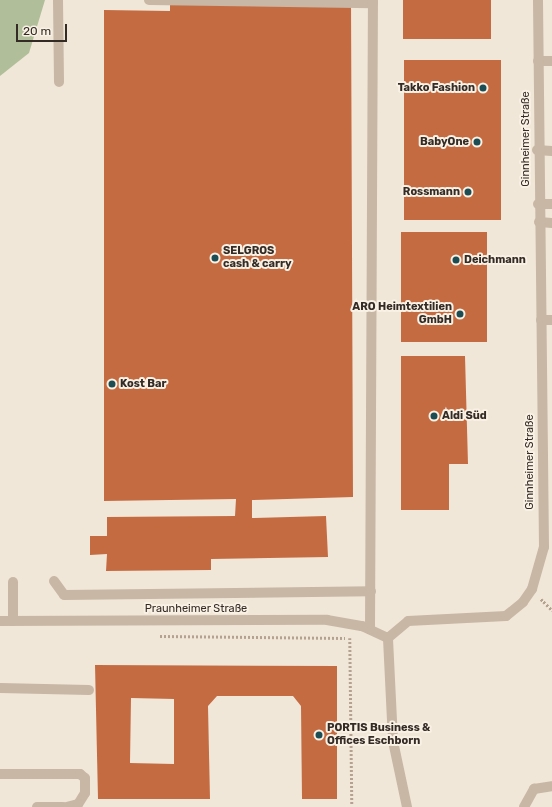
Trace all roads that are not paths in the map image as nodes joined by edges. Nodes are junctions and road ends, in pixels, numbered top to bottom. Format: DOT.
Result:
graph roads {
  1 [pos="58,0"];
  2 [pos="149,0"];
  3 [pos="538,0"];
  4 [pos="374,1"];
  5 [pos="538,61"];
  6 [pos="552,61"];
  7 [pos="60,82"];
  8 [pos="537,150"];
  9 [pos="552,151"];
  10 [pos="538,204"];
  11 [pos="552,204"];
  12 [pos="539,222"];
  13 [pos="552,223"];
  14 [pos="541,320"];
  15 [pos="552,320"];
  16 [pos="54,581"];
  17 [pos="13,582"];
  18 [pos="371,591"];
  19 [pos="0,621"];
  20 [pos="13,622"];
  21 [pos="370,629"];
  22 [pos="388,638"];
  23 [pos="0,688"];
  24 [pos="89,690"];
  25 [pos="0,774"];
  26 [pos="552,786"];
  27 [pos="37,807"];
  28 [pos="63,807"];
  29 [pos="67,807"];
  30 [pos="407,807"];
  31 [pos="524,807"];
  1 -- 7 [label="street"];
  2 -- 4 [label="street"];
  3 -- 5 [label="street, Ginnheimer Straße"];
  4 -- 18 [label="street"];
  5 -- 6 [label="street"];
  5 -- 8 [label="street, Ginnheimer Straße"];
  8 -- 9 [label="street"];
  8 -- 10 [label="street, Ginnheimer Straße"];
  10 -- 11 [label="street"];
  10 -- 12 [label="street, Ginnheimer Straße"];
  12 -- 13 [label="street"];
  12 -- 14 [label="street, Ginnheimer Straße"];
  14 -- 15 [label="street"];
  14 -- 22 [label="street, Ginnheimer Straße"];
  16 -- 18 [label="street"];
  17 -- 20 [label="street"];
  18 -- 21 [label="street"];
  19 -- 20 [label="street, Praunheimer Straße"];
  20 -- 21 [label="street, Praunheimer Straße"];
  21 -- 22 [label="street, Praunheimer Straße"];
  22 -- 30 [label="street"];
  23 -- 24 [label="street"];
  25 -- 29 [label="street"];
  26 -- 31 [label="street"];
  27 -- 28 [label="street"];
}
